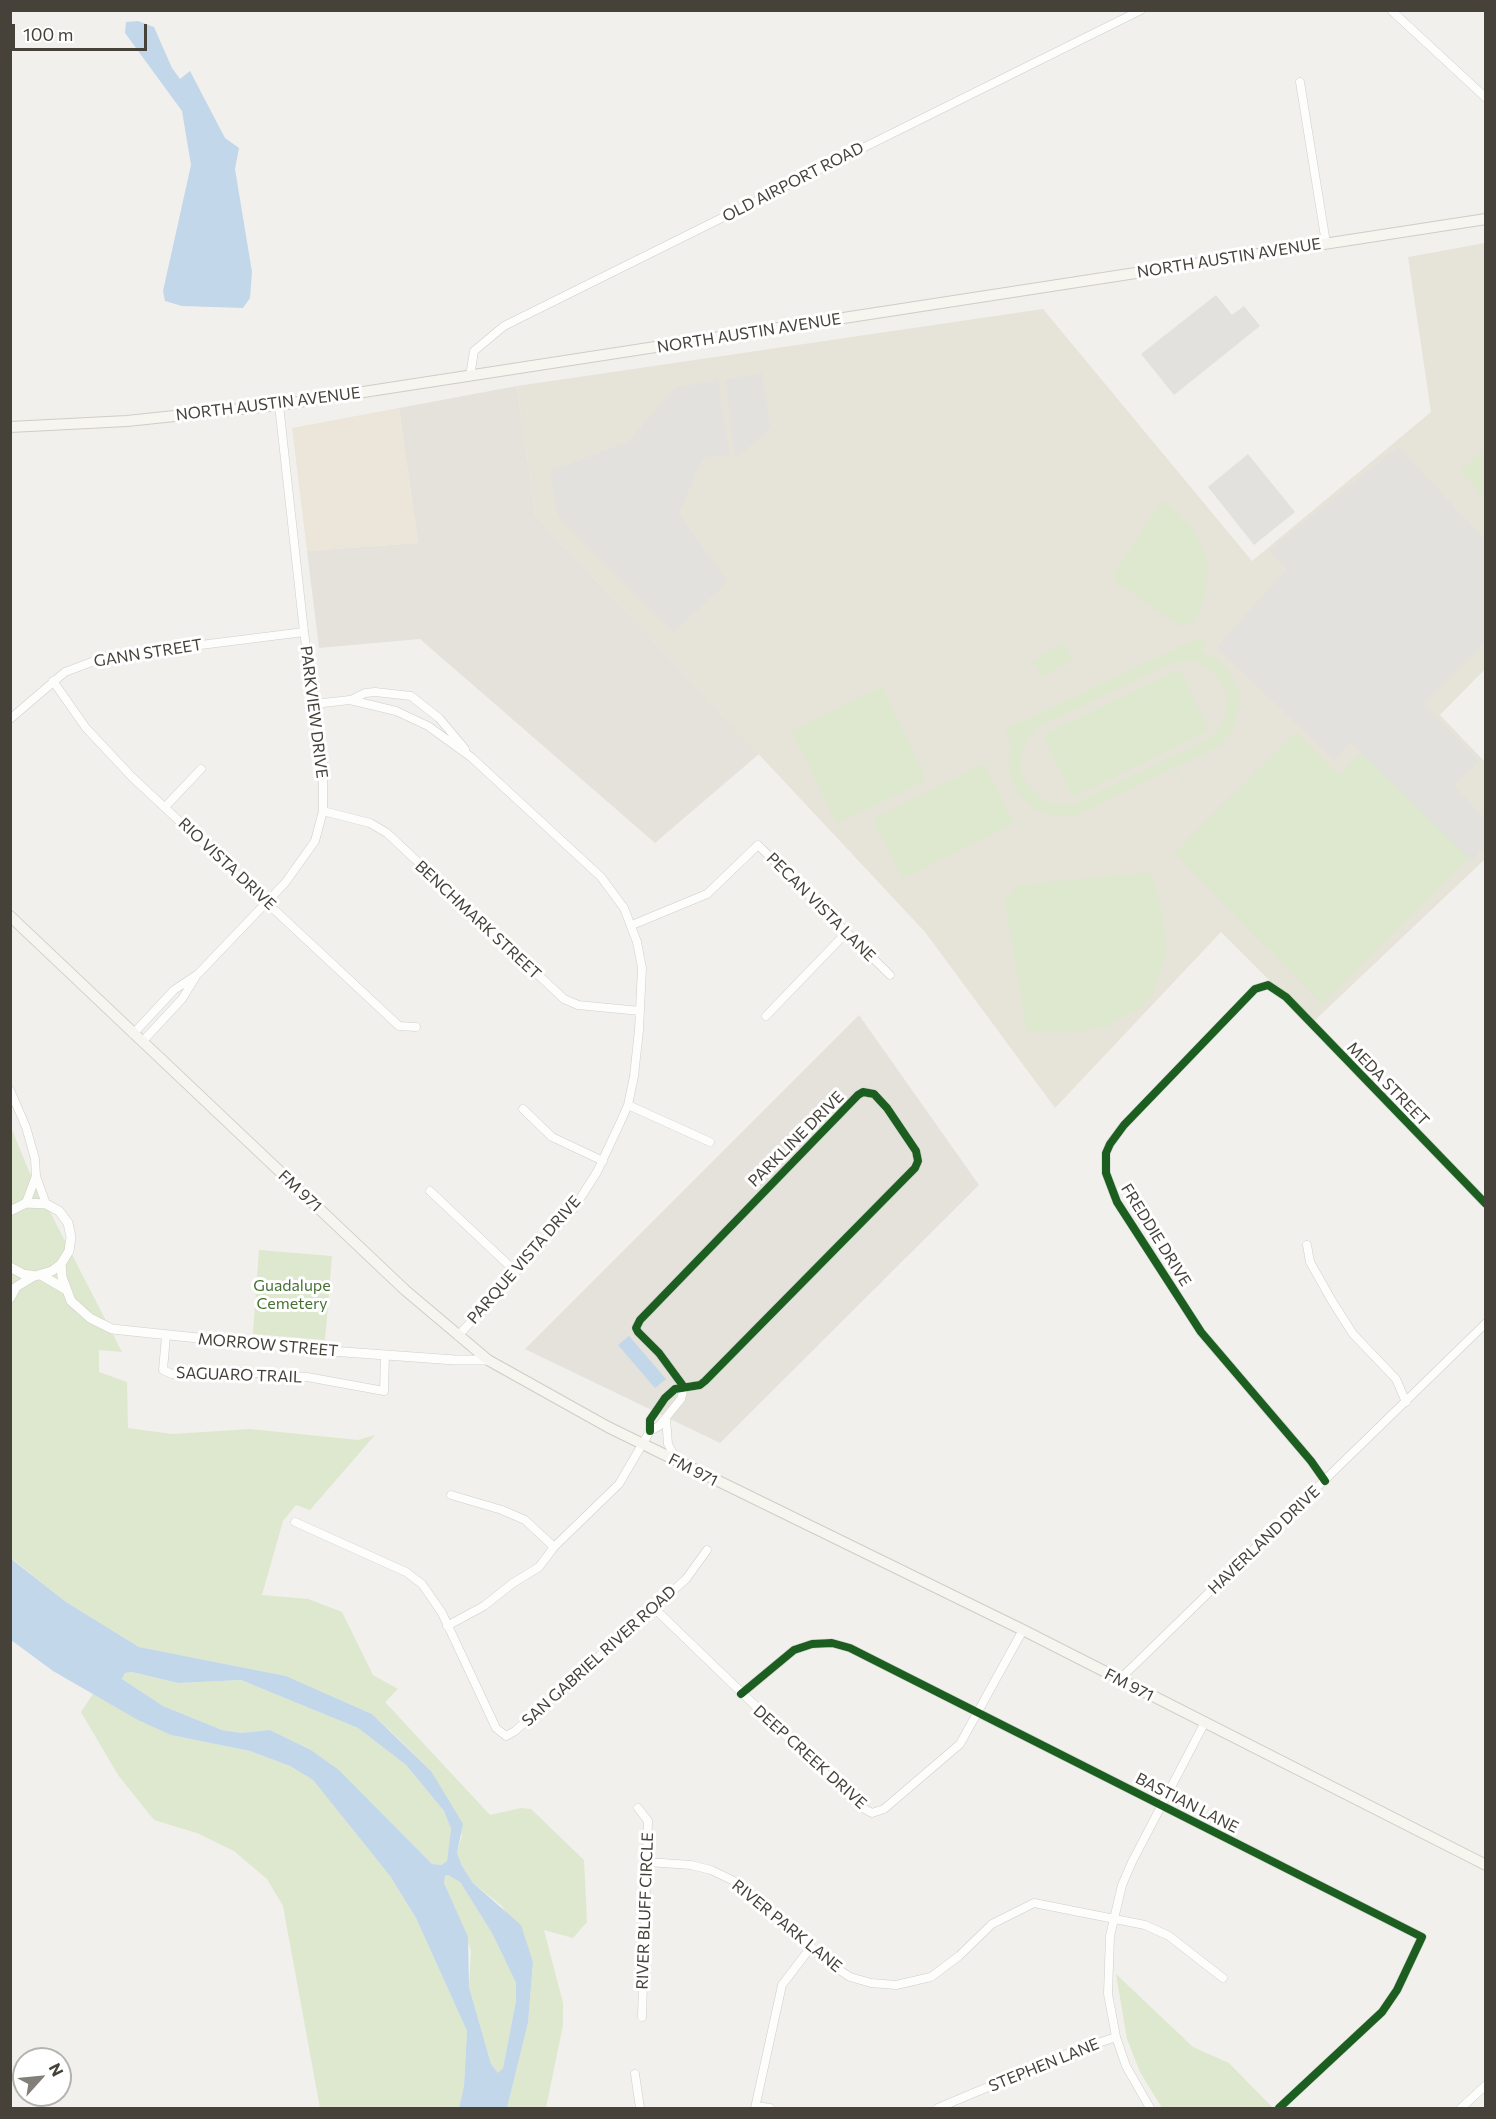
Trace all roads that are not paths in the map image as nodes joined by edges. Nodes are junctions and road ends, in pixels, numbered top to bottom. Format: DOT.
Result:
graph roads {
  1 [pos="1142,10"];
  2 [pos="1391,10"];
  3 [pos="1300,82"];
  4 [pos="1485,98"];
  5 [pos="1485,219"];
  6 [pos="1326,243"];
  7 [pos="470,376"];
  8 [pos="279,405"];
  9 [pos="10,427"];
  10 [pos="304,632"];
  11 [pos="52,681"];
  12 [pos="350,700"];
  13 [pos="314,704"];
  14 [pos="10,719"];
  15 [pos="471,757"];
  16 [pos="201,769"];
  17 [pos="165,807"];
  18 [pos="323,811"];
  19 [pos="267,902"];
  20 [pos="10,916"];
  21 [pos="632,925"];
  22 [pos="847,932"];
  23 [pos="198,974"];
  24 [pos="890,975"];
  25 [pos="1268,986"];
  26 [pos="640,1011"];
  27 [pos="766,1016"];
  28 [pos="416,1027"];
  29 [pos="134,1034"];
  30 [pos="142,1042"];
  31 [pos="10,1090"];
  32 [pos="628,1105"];
  33 [pos="523,1109"];
  34 [pos="710,1142"];
  35 [pos="603,1161"];
  36 [pos="36,1176"];
  37 [pos="430,1191"];
  38 [pos="26,1203"];
  39 [pos="46,1204"];
  40 [pos="1485,1204"];
  41 [pos="10,1211"];
  42 [pos="1307,1245"];
  43 [pos="61,1264"];
  44 [pos="11,1268"];
  45 [pos="516,1272"];
  46 [pos="38,1275"];
  47 [pos="16,1287"];
  48 [pos="65,1289"];
  49 [pos="10,1298"];
  50 [pos="1485,1323"];
  51 [pos="166,1336"];
  52 [pos="458,1336"];
  53 [pos="385,1355"];
  54 [pos="488,1360"];
  55 [pos="684,1387"];
  56 [pos="1406,1402"];
  57 [pos="666,1418"];
  58 [pos="650,1431"];
  59 [pos="642,1444"];
  60 [pos="678,1462"];
  61 [pos="1325,1481"];
  62 [pos="451,1495"];
  63 [pos="295,1522"];
  64 [pos="554,1547"];
  65 [pos="707,1550"];
  66 [pos="653,1607"];
  67 [pos="447,1626"];
  68 [pos="1023,1630"];
  69 [pos="1119,1680"];
  70 [pos="741,1694"];
  71 [pos="980,1713"];
  72 [pos="1204,1724"];
  73 [pos="1161,1804"];
  74 [pos="638,1808"];
  75 [pos="648,1862"];
  76 [pos="1485,1865"];
  77 [pos="1114,1917"];
  78 [pos="811,1947"];
  79 [pos="1223,1978"];
  80 [pos="642,2017"];
  81 [pos="1116,2037"];
  82 [pos="635,2074"];
  83 [pos="1485,2085"];
  84 [pos="756,2107"];
  85 [pos="640,2109"];
  86 [pos="770,2109"];
  87 [pos="938,2109"];
  88 [pos="1150,2109"];
  89 [pos="1279,2109"];
  90 [pos="1461,2109"];
  1 -- 7 [label="street, OLD AIRPORT ROAD"];
  2 -- 4 [label="street"];
  3 -- 6 [label="street"];
  5 -- 6 [label="main road, NORTH AUSTIN AVENUE"];
  6 -- 7 [label="main road, NORTH AUSTIN AVENUE"];
  7 -- 8 [label="main road, NORTH AUSTIN AVENUE"];
  8 -- 9 [label="main road, NORTH AUSTIN AVENUE"];
  8 -- 10 [label="street, PARKVIEW DRIVE"];
  10 -- 11 [label="street, GANN STREET"];
  10 -- 13 [label="street, PARKVIEW DRIVE"];
  11 -- 14 [label="street, GANN STREET"];
  11 -- 17 [label="street, RIO VISTA DRIVE"];
  12 -- 13 [label="street, PARQUE VISTA DRIVE"];
  12 -- 15 [label="street, PARQUE VISTA DRIVE"];
  12 -- 15 [label="street, PARQUE VISTA DRIVE"];
  13 -- 18 [label="street, PARKVIEW DRIVE"];
  15 -- 21 [label="street, PARQUE VISTA DRIVE"];
  16 -- 17 [label="street"];
  17 -- 19 [label="street, RIO VISTA DRIVE"];
  18 -- 19 [label="street, PARKVIEW DRIVE"];
  18 -- 26 [label="street, BENCHMARK STREET"];
  19 -- 23 [label="street, PARKVIEW DRIVE"];
  19 -- 28 [label="street, RIO VISTA DRIVE"];
  20 -- 29 [label="main road, FM 971 / FM 971"];
  21 -- 22 [label="street, PECAN VISTA LANE"];
  21 -- 26 [label="street, PARQUE VISTA DRIVE"];
  22 -- 24 [label="street, PECAN VISTA LANE"];
  22 -- 27 [label="street"];
  23 -- 29 [label="street, PARKVIEW DRIVE"];
  23 -- 30 [label="street, PARKVIEW DRIVE"];
  25 -- 40 [label="street, MEDA STREET"];
  25 -- 61 [label="street, FREDDIE DRIVE"];
  26 -- 32 [label="street, PARQUE VISTA DRIVE"];
  29 -- 30 [label="main road, FM 971 / FM 971"];
  30 -- 52 [label="main road, FM 971 / FM 971"];
  31 -- 36 [label="street"];
  32 -- 34 [label="street"];
  32 -- 35 [label="street, PARQUE VISTA DRIVE"];
  33 -- 35 [label="street"];
  35 -- 45 [label="street, PARQUE VISTA DRIVE"];
  36 -- 38 [label="street"];
  36 -- 39 [label="street"];
  37 -- 45 [label="street"];
  38 -- 39 [label="street"];
  38 -- 41 [label="street"];
  39 -- 43 [label="street"];
  42 -- 56 [label="street"];
  43 -- 46 [label="street"];
  43 -- 48 [label="street"];
  44 -- 46 [label="street, MORROW STREET"];
  44 -- 47 [label="street"];
  45 -- 52 [label="street, PARQUE VISTA DRIVE"];
  46 -- 47 [label="street"];
  46 -- 48 [label="street, MORROW STREET"];
  47 -- 49 [label="street"];
  48 -- 51 [label="street, MORROW STREET"];
  50 -- 56 [label="street, HAVERLAND DRIVE"];
  51 -- 53 [label="street, MORROW STREET"];
  51 -- 53 [label="street, SAGUARO TRAIL"];
  52 -- 54 [label="main road, FM 971 / FM 971"];
  53 -- 54 [label="street, MORROW STREET"];
  54 -- 59 [label="main road, FM 971 / FM 971"];
  55 -- 55 [label="street, PARKLINE DRIVE"];
  55 -- 57 [label="street, PARKLINE DRIVE"];
  55 -- 58 [label="street, PARKLINE DRIVE"];
  56 -- 61 [label="street, HAVERLAND DRIVE"];
  57 -- 58 [label="street, PARKLINE DRIVE"];
  57 -- 60 [label="street"];
  58 -- 59 [label="street, PARKLINE DRIVE"];
  59 -- 60 [label="main road, FM 971 / FM 971"];
  59 -- 64 [label="street, PARKLINE DRIVE"];
  60 -- 68 [label="main road, FM 971 / FM 971"];
  61 -- 69 [label="street, HAVERLAND DRIVE"];
  62 -- 64 [label="street"];
  63 -- 67 [label="street, SAN GABRIEL RIVER ROAD"];
  64 -- 67 [label="street, PARKLINE DRIVE"];
  65 -- 66 [label="street, SAN GABRIEL RIVER ROAD"];
  66 -- 67 [label="street, SAN GABRIEL RIVER ROAD"];
  66 -- 70 [label="street, DEEP CREEK DRIVE"];
  68 -- 69 [label="main road, FM 971 / FM 971"];
  68 -- 71 [label="street, DEEP CREEK DRIVE"];
  69 -- 72 [label="main road, FM 971 / FM 971"];
  70 -- 71 [label="street, BASTIAN LANE"];
  70 -- 71 [label="street, DEEP CREEK DRIVE"];
  71 -- 73 [label="street, BASTIAN LANE"];
  72 -- 73 [label="street"];
  72 -- 76 [label="main road, FM 971 / FM 971"];
  73 -- 77 [label="street"];
  73 -- 89 [label="street, BASTIAN LANE"];
  74 -- 75 [label="street, RIVER BLUFF CIRCLE"];
  75 -- 78 [label="street, RIVER PARK LANE"];
  75 -- 80 [label="street, RIVER BLUFF CIRCLE"];
  77 -- 78 [label="street, RIVER PARK LANE"];
  77 -- 79 [label="street, RIVER PARK LANE"];
  77 -- 81 [label="street"];
  78 -- 84 [label="street"];
  81 -- 87 [label="street, STEPHEN LANE"];
  81 -- 88 [label="street"];
  82 -- 85 [label="street"];
  83 -- 90 [label="street"];
  84 -- 86 [label="street"];
}
